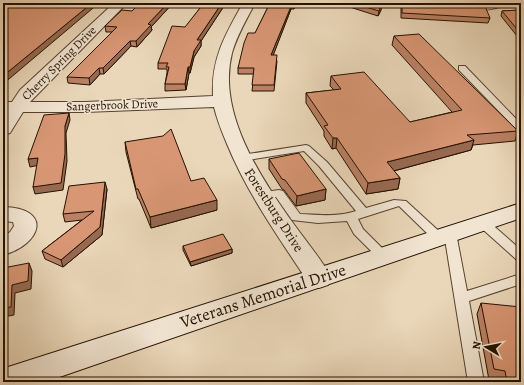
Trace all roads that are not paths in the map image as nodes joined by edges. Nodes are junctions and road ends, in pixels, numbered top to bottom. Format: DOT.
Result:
graph roads {
  1 [pos="121,3"];
  2 [pos="249,3"];
  3 [pos="422,3"];
  4 [pos="499,3"];
  5 [pos="462,68"];
  6 [pos="222,101"];
  7 [pos="10,107"];
  8 [pos="3,129"];
  9 [pos="521,130"];
  10 [pos="242,158"];
  11 [pos="262,195"];
  12 [pos="521,210"];
  13 [pos="364,213"];
  14 [pos="3,214"];
  15 [pos="351,217"];
  16 [pos="483,222"];
  17 [pos="444,235"];
  18 [pos="3,247"];
  19 [pos="383,256"];
  20 [pos="521,257"];
  21 [pos="319,278"];
  22 [pos="521,279"];
  23 [pos="461,298"];
  24 [pos="6,382"];
  25 [pos="476,382"];
  1 -- 7 [label="street, Cherry Spring Drive"];
  2 -- 6 [label="street, Forestburg Drive"];
  3 -- 4 [label="street"];
  5 -- 9 [label="lane"];
  6 -- 7 [label="street, Sangerbrook Drive"];
  6 -- 10 [label="street, Forestburg Drive"];
  7 -- 8 [label="street, Cherry Spring Drive"];
  10 -- 11 [label="street, Forestburg Drive"];
  10 -- 13 [label="lane"];
  11 -- 15 [label="lane"];
  11 -- 21 [label="street, Forestburg Drive"];
  12 -- 16 [label="street, Veterans Memorial Drive"];
  13 -- 15 [label="lane"];
  13 -- 17 [label="lane"];
  14 -- 18 [label="street"];
  15 -- 19 [label="lane"];
  16 -- 17 [label="street, Veterans Memorial Drive"];
  16 -- 20 [label="lane"];
  17 -- 19 [label="street, Veterans Memorial Drive"];
  17 -- 23 [label="lane"];
  19 -- 21 [label="street, Veterans Memorial Drive"];
  21 -- 24 [label="street, Veterans Memorial Drive"];
  22 -- 23 [label="lane"];
  23 -- 25 [label="lane"];
}
